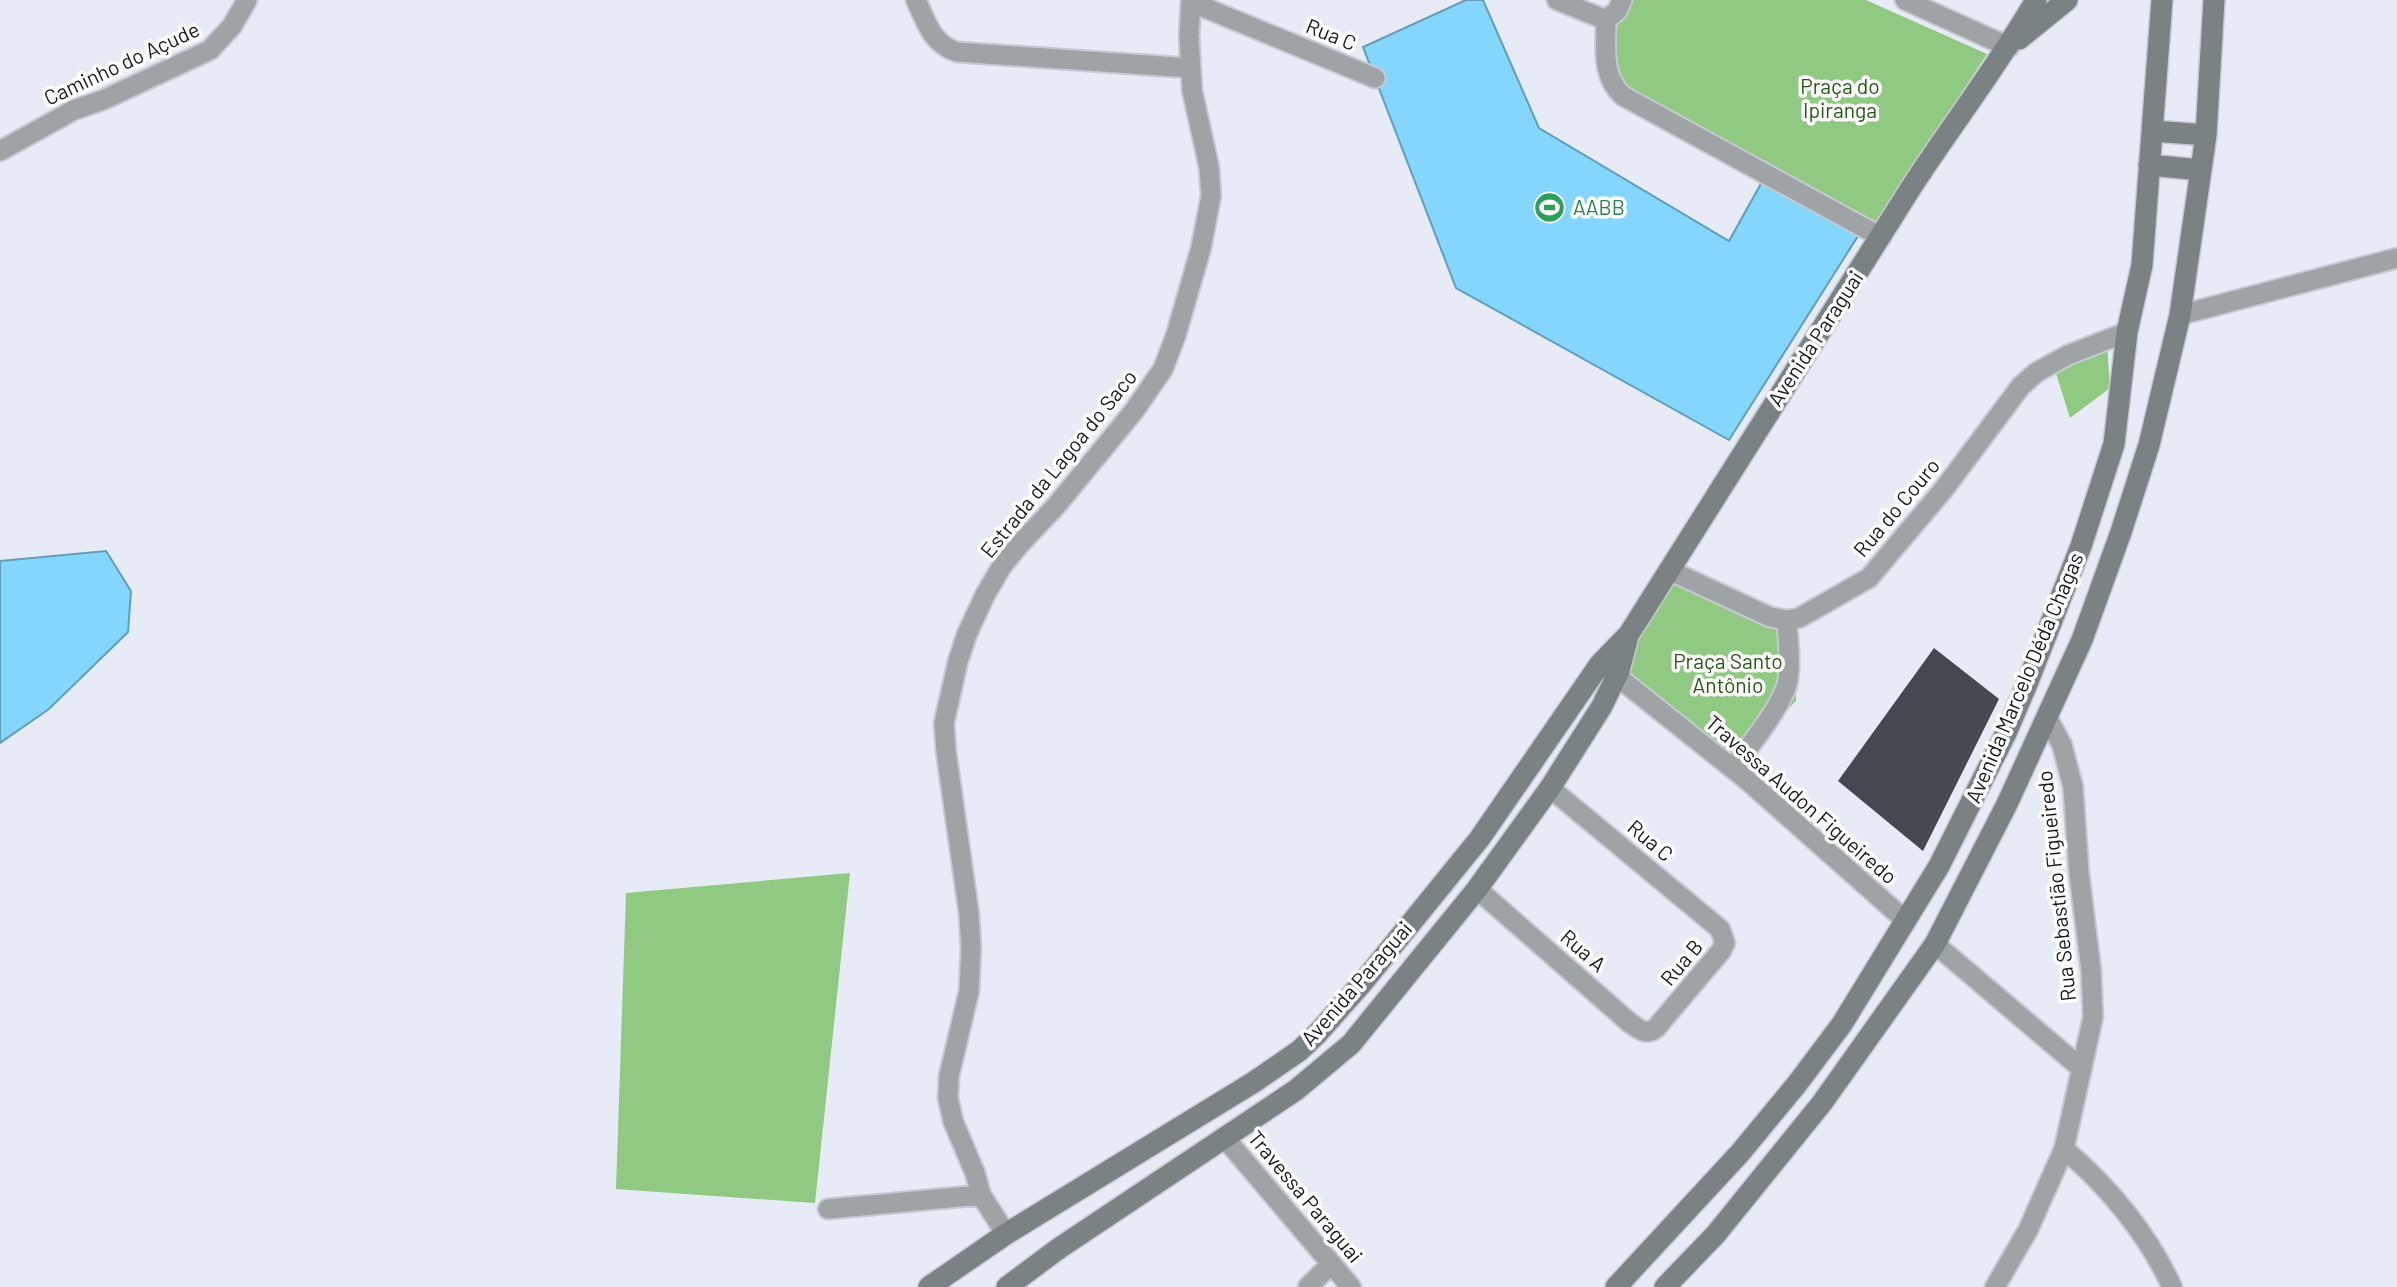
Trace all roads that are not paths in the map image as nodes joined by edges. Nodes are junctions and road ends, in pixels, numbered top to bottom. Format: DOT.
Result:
graph roads {
  1 [pos="247,0"];
  2 [pos="916,0"];
  3 [pos="1557,0"];
  4 [pos="1622,0"];
  5 [pos="1905,0"];
  6 [pos="2036,0"];
  7 [pos="2067,0"];
  8 [pos="2162,0"];
  9 [pos="2214,0"];
  10 [pos="1191,1"];
  11 [pos="1606,20"];
  12 [pos="2009,47"];
  13 [pos="1190,68"];
  14 [pos="1375,78"];
  15 [pos="2153,131"];
  16 [pos="2206,135"];
  17 [pos="0,152"];
  18 [pos="2149,165"];
  19 [pos="2201,170"];
  20 [pos="1881,237"];
  21 [pos="2397,258"];
  22 [pos="2180,315"];
  23 [pos="2127,332"];
  24 [pos="1669,570"];
  25 [pos="1787,620"];
  26 [pos="1609,670"];
  27 [pos="2047,717"];
  28 [pos="1733,768"];
  29 [pos="1550,788"];
  30 [pos="1477,889"];
  31 [pos="1906,921"];
  32 [pos="1720,929"];
  33 [pos="1935,944"];
  34 [pos="1859,996"];
  35 [pos="1886,1016"];
  36 [pos="1661,1022"];
  37 [pos="1842,1024"];
  38 [pos="1867,1041"];
  39 [pos="2082,1069"];
  40 [pos="1224,1137"];
  41 [pos="2064,1149"];
  42 [pos="981,1195"];
  43 [pos="828,1209"];
  44 [pos="1006,1234"];
  45 [pos="1331,1264"];
  46 [pos="929,1287"];
  47 [pos="1007,1287"];
  48 [pos="1308,1287"];
  49 [pos="1352,1287"];
  50 [pos="1616,1287"];
  51 [pos="1665,1287"];
  52 [pos="1995,1287"];
  53 [pos="2172,1287"];
  1 -- 17 [label="street, Caminho do Açude"];
  2 -- 13 [label="street"];
  3 -- 11 [label="street"];
  4 -- 11 [label="street"];
  5 -- 12 [label="street"];
  6 -- 12 [label="main road, Avenida Paraguai"];
  7 -- 12 [label="main road, Avenida Paraguai"];
  8 -- 15 [label="main road, Avenida Marcelo Déda Chagas"];
  9 -- 16 [label="main road, Avenida Marcelo Déda Chagas"];
  10 -- 13 [label="street, Estrada da Lagoa do Saco"];
  10 -- 14 [label="street, Rua C"];
  11 -- 20 [label="street"];
  12 -- 20 [label="main road, Avenida Paraguai"];
  13 -- 42 [label="street, Estrada da Lagoa do Saco"];
  15 -- 16 [label="main road"];
  15 -- 18 [label="main road, Avenida Marcelo Déda Chagas"];
  16 -- 19 [label="main road, Avenida Marcelo Déda Chagas"];
  18 -- 19 [label="main road"];
  18 -- 23 [label="main road, Avenida Marcelo Déda Chagas"];
  19 -- 22 [label="main road, Avenida Marcelo Déda Chagas"];
  20 -- 24 [label="main road, Avenida Paraguai"];
  21 -- 22 [label="street"];
  22 -- 27 [label="main road, Avenida Marcelo Déda Chagas"];
  23 -- 25 [label="street, Rua do Couro"];
  23 -- 31 [label="main road, Avenida Marcelo Déda Chagas"];
  24 -- 25 [label="street"];
  24 -- 26 [label="main road, Avenida Paraguai"];
  25 -- 28 [label="street"];
  26 -- 28 [label="street, Travessa Audon Figueiredo"];
  26 -- 29 [label="main road, Avenida Paraguai"];
  26 -- 44 [label="main road, Avenida Paraguai"];
  27 -- 33 [label="main road, Avenida Marcelo Déda Chagas"];
  27 -- 39 [label="street, Rua Sebastião Figueiredo"];
  28 -- 31 [label="street, Travessa Audon Figueiredo"];
  29 -- 30 [label="main road, Avenida Paraguai"];
  29 -- 32 [label="street, Rua C"];
  30 -- 36 [label="street, Rua A"];
  30 -- 40 [label="main road, Avenida Paraguai"];
  31 -- 34 [label="main road, Avenida Marcelo Déda Chagas"];
  32 -- 36 [label="street, Rua B"];
  33 -- 35 [label="main road, Avenida Marcelo Déda Chagas"];
  33 -- 39 [label="street"];
  34 -- 35 [label="main road"];
  34 -- 37 [label="main road, Avenida Marcelo Déda Chagas"];
  35 -- 38 [label="main road, Avenida Marcelo Déda Chagas"];
  37 -- 38 [label="main road"];
  37 -- 50 [label="main road, Avenida Marcelo Déda Chagas"];
  38 -- 51 [label="main road, Avenida Marcelo Déda Chagas"];
  39 -- 41 [label="street, Rua Sebastião Figueiredo"];
  40 -- 45 [label="street, Travessa Paraguai"];
  40 -- 47 [label="main road, Avenida Paraguai"];
  41 -- 52 [label="street, Rua Sebastião Figueiredo"];
  41 -- 53 [label="street"];
  42 -- 43 [label="street"];
  42 -- 44 [label="street, Estrada da Lagoa do Saco"];
  44 -- 46 [label="main road, Avenida Paraguai"];
  45 -- 48 [label="street"];
  45 -- 49 [label="street, Travessa Paraguai"];
}
